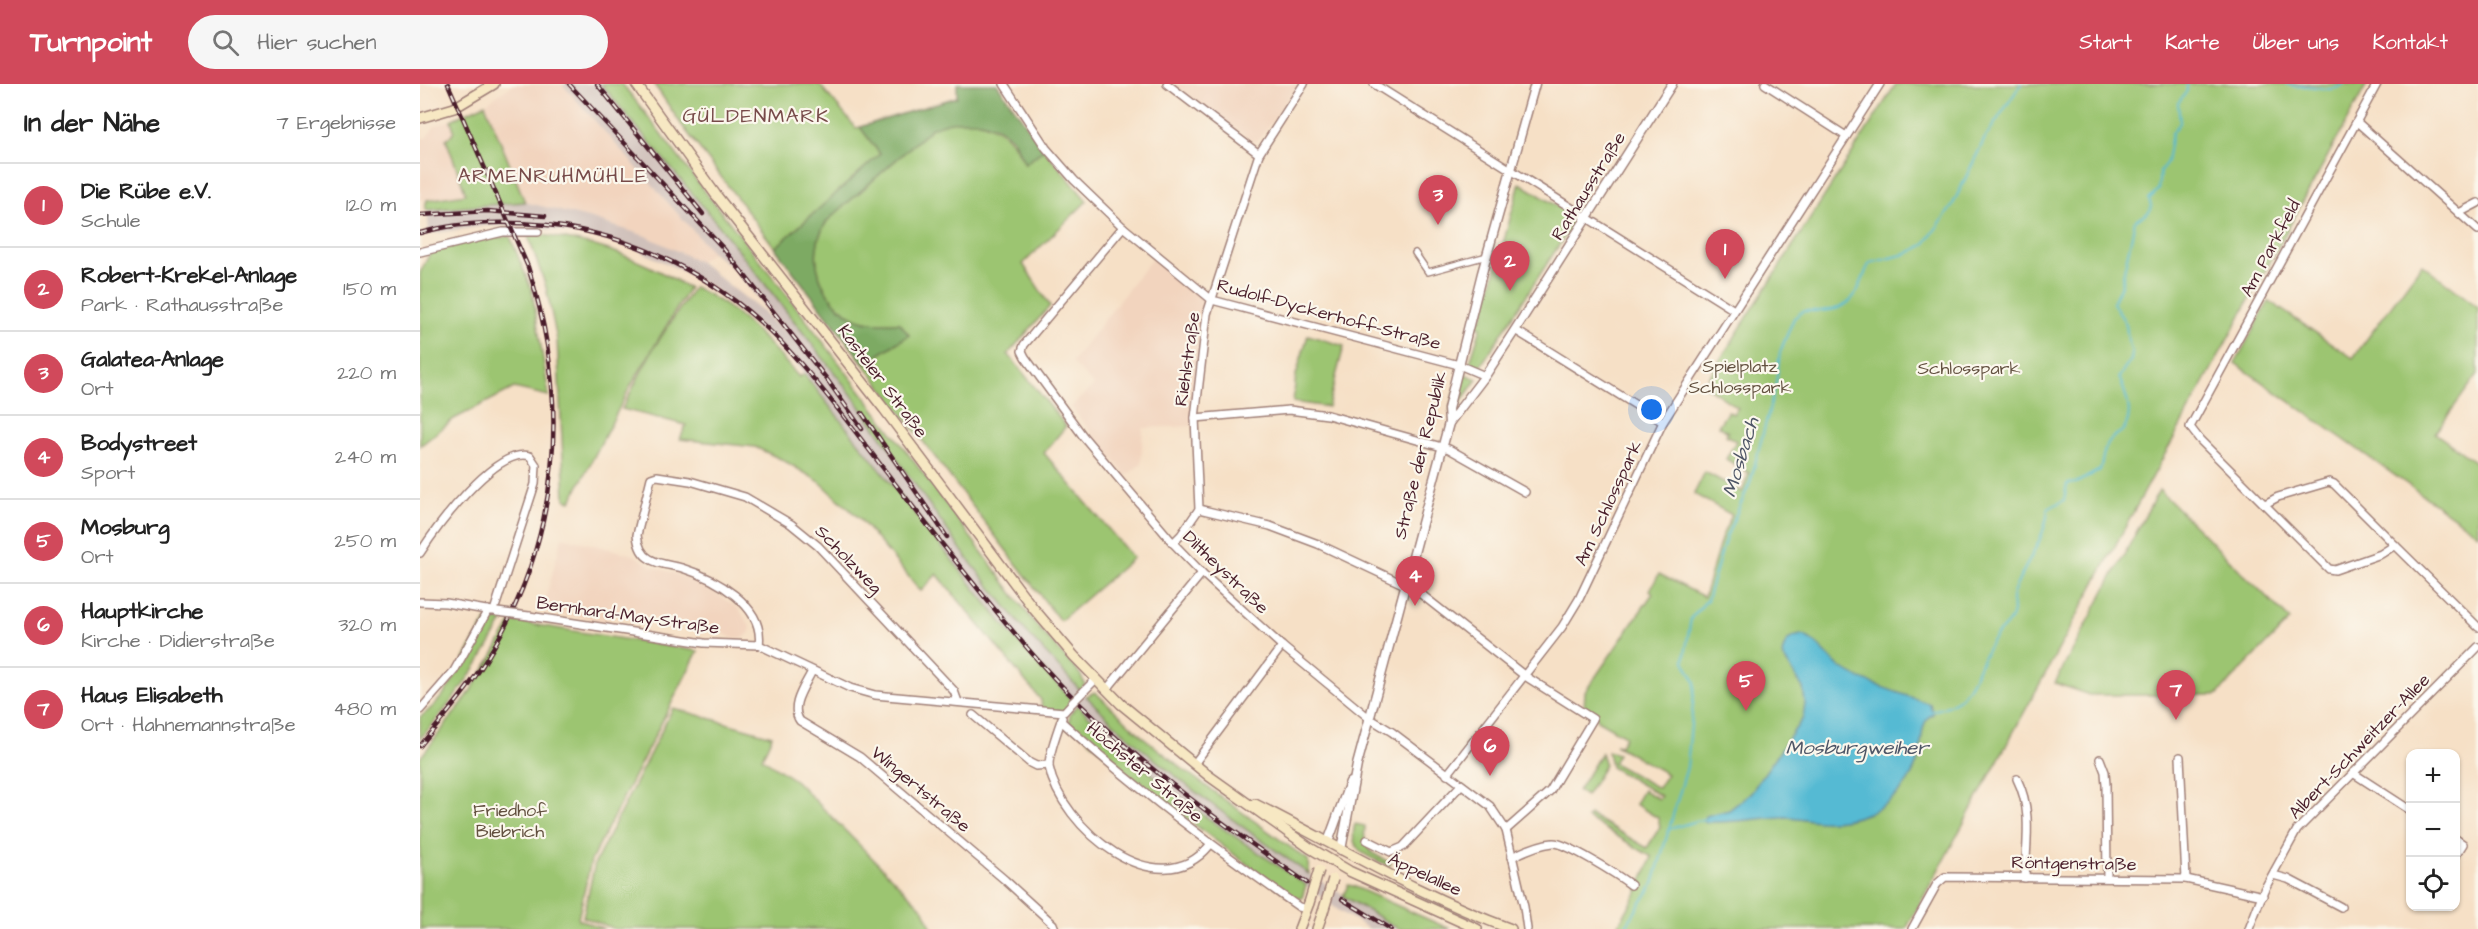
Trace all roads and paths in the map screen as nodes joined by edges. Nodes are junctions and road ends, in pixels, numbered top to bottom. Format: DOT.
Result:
graph roads {
  1 [pos="494,84"];
  2 [pos="636,84"];
  3 [pos="1004,84"];
  4 [pos="1167,84"];
  5 [pos="1304,84"];
  6 [pos="1374,84"];
  7 [pos="1535,84"];
  8 [pos="1672,84"];
  9 [pos="1765,84"];
  10 [pos="1880,84"];
  11 [pos="2378,84"];
  12 [pos="420,118"];
  13 [pos="2357,122"];
  14 [pos="1846,136"];
  15 [pos="1259,154"];
  16 [pos="1511,172"];
  17 [pos="2478,204"];
  18 [pos="2459,213"];
  19 [pos="1587,218"];
  20 [pos="1123,227"];
  21 [pos="2478,230"];
  22 [pos="538,232"];
  23 [pos="420,252"];
  24 [pos="1415,253"];
  25 [pos="1487,256"];
  26 [pos="1212,300"];
  27 [pos="1734,310"];
  28 [pos="1515,330"];
  29 [pos="1459,365"];
  30 [pos="1485,376"];
  31 [pos="1195,418"];
  32 [pos="1663,422"];
  33 [pos="1449,423"];
  34 [pos="1442,447"];
  35 [pos="1525,492"];
  36 [pos="2265,504"];
  37 [pos="1199,509"];
  38 [pos="1173,543"];
  39 [pos="2395,545"];
  40 [pos="420,553"];
  41 [pos="1202,573"];
  42 [pos="1405,585"];
  43 [pos="420,602"];
  44 [pos="493,611"];
  45 [pos="2478,627"];
  46 [pos="759,645"];
  47 [pos="1282,646"];
  48 [pos="2478,647"];
  49 [pos="812,670"];
  50 [pos="1525,676"];
  51 [pos="1096,679"];
  52 [pos="1109,690"];
  53 [pos="958,702"];
  54 [pos="420,710"];
  55 [pos="1064,712"];
  56 [pos="973,715"];
  57 [pos="1369,718"];
  58 [pos="1060,721"];
  59 [pos="2180,757"];
  60 [pos="2100,759"];
  61 [pos="1194,764"];
  62 [pos="1049,765"];
  63 [pos="1357,765"];
  64 [pos="2353,773"];
  65 [pos="1447,775"];
  66 [pos="2017,779"];
  67 [pos="1461,785"];
  68 [pos="1226,789"];
  69 [pos="2406,807"];
  70 [pos="1506,830"];
  71 [pos="1367,840"];
  72 [pos="1328,842"];
  73 [pos="1210,845"];
  74 [pos="1341,850"];
  75 [pos="1323,856"];
  76 [pos="1512,857"];
  77 [pos="1338,864"];
  78 [pos="2273,874"];
  79 [pos="2025,878"];
  80 [pos="2107,878"];
  81 [pos="2186,879"];
  82 [pos="1631,885"];
  83 [pos="2263,896"];
  84 [pos="1308,906"];
  85 [pos="2341,907"];
  86 [pos="1055,929"];
  87 [pos="1299,929"];
  88 [pos="1317,929"];
  89 [pos="1477,929"];
  90 [pos="1511,929"];
  91 [pos="1527,929"];
  92 [pos="1912,929"];
  93 [pos="2249,929"];
  1 -- 12 [label="main road"];
  2 -- 51 [label="main road, Kasteler Straße"];
  3 -- 20 [label="street, Rudolf-Dyckerhoff-Straße"];
  4 -- 15 [label="street"];
  5 -- 15 [label="street, Riehlstraße"];
  6 -- 16 [label="street"];
  7 -- 16 [label="street, Straße der Republik"];
  8 -- 19 [label="street, Rathausstraße"];
  9 -- 14 [label="street"];
  10 -- 14 [label="street, Am Schlosspark"];
  11 -- 13 [label="street, Am Parkfeld"];
  13 -- 18 [label="street"];
  13 -- 36 [label="street, Am Parkfeld"];
  14 -- 27 [label="street, Am Schlosspark"];
  15 -- 26 [label="street, Riehlstraße"];
  16 -- 19 [label="street"];
  16 -- 25 [label="street, Straße der Republik"];
  17 -- 18 [label="street"];
  18 -- 21 [label="street"];
  19 -- 27 [label="street"];
  19 -- 28 [label="street, Rathausstraße"];
  20 -- 26 [label="street, Rudolf-Dyckerhoff-Straße"];
  20 -- 38 [label="street, Diltheystraße"];
  22 -- 23 [label="street"];
  24 -- 25 [label="street"];
  25 -- 29 [label="street, Straße der Republik"];
  26 -- 29 [label="street, Rudolf-Dyckerhoff-Straße"];
  26 -- 31 [label="street, Riehlstraße"];
  27 -- 32 [label="street, Am Schlosspark"];
  28 -- 30 [label="street, Rathausstraße"];
  28 -- 32 [label="street"];
  29 -- 30 [label="street, Rudolf-Dyckerhoff-Straße"];
  29 -- 33 [label="street, Straße der Republik"];
  30 -- 33 [label="street, Rathausstraße"];
  31 -- 34 [label="street"];
  31 -- 37 [label="street, Riehlstraße"];
  32 -- 50 [label="street, Am Schlosspark"];
  33 -- 34 [label="street, Straße der Republik"];
  34 -- 35 [label="street"];
  34 -- 42 [label="street, Straße der Republik"];
  36 -- 39 [label="street"];
  36 -- 39 [label="street"];
  37 -- 38 [label="street"];
  37 -- 42 [label="street"];
  38 -- 41 [label="street, Diltheystraße"];
  39 -- 45 [label="street"];
  40 -- 44 [label="street"];
  41 -- 47 [label="street, Diltheystraße"];
  41 -- 52 [label="street"];
  42 -- 50 [label="street"];
  42 -- 57 [label="street, Straße der Republik"];
  43 -- 44 [label="street, Bernhard-May-Straße"];
  44 -- 46 [label="street, Bernhard-May-Straße, bridge"];
  44 -- 54 [label="street"];
  46 -- 49 [label="street, Bernhard-May-Straße"];
  46 -- 53 [label="street, Scholzweg"];
  47 -- 57 [label="street, Diltheystraße"];
  47 -- 61 [label="street"];
  48 -- 64 [label="street, Albert-Schweitzer-Allee"];
  49 -- 53 [label="street, Bernhard-May-Straße"];
  49 -- 86 [label="street, Wingertstraße"];
  50 -- 65 [label="street, Am Schlosspark"];
  50 -- 70 [label="street"];
  51 -- 52 [label="main road, Kasteler Straße"];
  51 -- 55 [label="street, bridge"];
  52 -- 61 [label="main road, Kasteler Straße"];
  53 -- 55 [label="street, Bernhard-May-Straße"];
  55 -- 58 [label="street, Höchster Straße"];
  56 -- 62 [label="street"];
  57 -- 63 [label="street, Straße der Republik"];
  57 -- 65 [label="street, Diltheystraße"];
  58 -- 62 [label="street, Höchster Straße"];
  58 -- 73 [label="street, Höchster Straße"];
  59 -- 81 [label="street"];
  60 -- 80 [label="street"];
  61 -- 68 [label="main road, Kasteler Straße"];
  62 -- 73 [label="street, Höchster Straße"];
  63 -- 72 [label="street, Straße der Republik"];
  63 -- 74 [label="street, Straße der Republik"];
  64 -- 69 [label="street"];
  64 -- 78 [label="street, Albert-Schweitzer-Allee"];
  65 -- 67 [label="street, Diltheystraße"];
  66 -- 79 [label="street"];
  67 -- 70 [label="street, Diltheystraße"];
  67 -- 71 [label="street"];
  68 -- 72 [label="main road, Kasteler Straße"];
  68 -- 75 [label="main road, Kasteler Straße"];
  70 -- 76 [label="street"];
  72 -- 74 [label="main road, Äppelallee"];
  72 -- 75 [label="main road"];
  73 -- 84 [label="street, Höchster Straße"];
  74 -- 77 [label="main road"];
  74 -- 90 [label="main road, Äppelallee"];
  75 -- 77 [label="main road, Kasteler Straße"];
  75 -- 84 [label="main road, bridge"];
  76 -- 82 [label="street"];
  76 -- 91 [label="street"];
  77 -- 88 [label="main road, bridge"];
  77 -- 89 [label="main road, Äppelallee"];
  78 -- 83 [label="street, Albert-Schweitzer-Allee"];
  78 -- 85 [label="street"];
  79 -- 80 [label="street, Röntgenstraße"];
  79 -- 92 [label="street, Röntgenstraße"];
  80 -- 81 [label="street, Röntgenstraße"];
  81 -- 83 [label="street, Röntgenstraße"];
  83 -- 93 [label="street, Albert-Schweitzer-Allee"];
  84 -- 87 [label="main road"];
}
